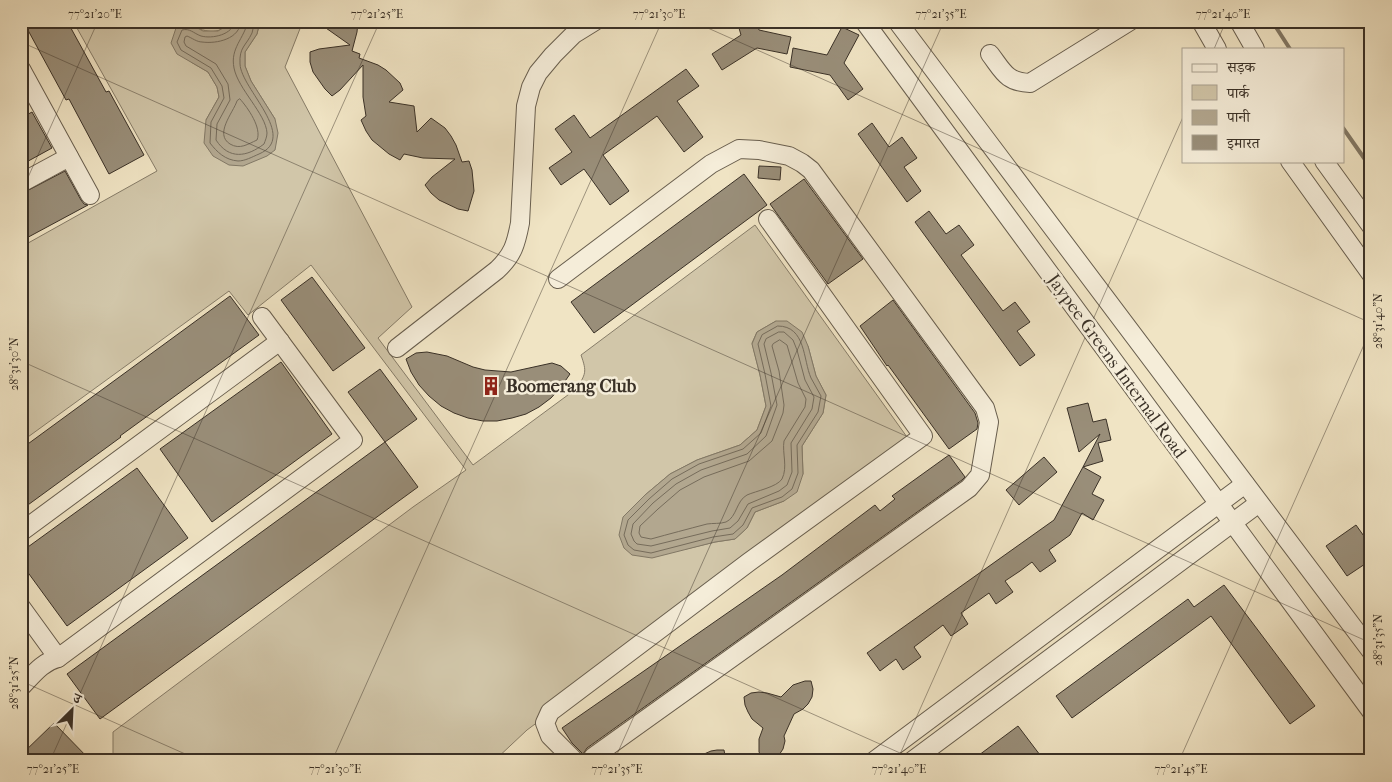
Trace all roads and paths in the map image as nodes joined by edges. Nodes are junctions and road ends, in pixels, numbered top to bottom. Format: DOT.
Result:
graph roads {
  1 [pos="595,21"];
  2 [pos="864,21"];
  3 [pos="896,21"];
  4 [pos="1130,21"];
  5 [pos="1201,21"];
  6 [pos="1239,21"];
  7 [pos="1216,48"];
  8 [pos="1254,48"];
  9 [pos="990,54"];
  10 [pos="21,69"];
  11 [pos="28,96"];
  12 [pos="69,157"];
  13 [pos="1291,162"];
  14 [pos="1325,162"];
  15 [pos="21,183"];
  16 [pos="90,194"];
  17 [pos="768,219"];
  18 [pos="1371,226"];
  19 [pos="1371,274"];
  20 [pos="558,279"];
  21 [pos="262,317"];
  22 [pos="280,342"];
  23 [pos="397,348"];
  24 [pos="1245,484"];
  25 [pos="1259,503"];
  26 [pos="1218,504"];
  27 [pos="1232,523"];
  28 [pos="21,532"];
  29 [pos="21,607"];
  30 [pos="1371,651"];
  31 [pos="58,658"];
  32 [pos="21,687"];
  33 [pos="1371,711"];
  34 [pos="586,760"];
  35 [pos="874,761"];
  36 [pos="912,761"];
  1 -- 23 [label="street"];
  2 -- 26 [label="street, Jaypee Greens Internal Road"];
  3 -- 24 [label="street, Jaypee Greens Internal Road"];
  4 -- 9 [label="street"];
  5 -- 7 [label="street"];
  6 -- 8 [label="street"];
  10 -- 11 [label="street"];
  11 -- 12 [label="street"];
  12 -- 15 [label="street"];
  12 -- 16 [label="street"];
  13 -- 19 [label="street"];
  14 -- 18 [label="street"];
  17 -- 34 [label="street"];
  20 -- 34 [label="street"];
  21 -- 22 [label="street"];
  22 -- 28 [label="street"];
  22 -- 31 [label="street"];
  24 -- 25 [label="street, Jaypee Greens Internal Road"];
  24 -- 26 [label="street"];
  25 -- 27 [label="street"];
  25 -- 30 [label="street, Jaypee Greens Internal Road"];
  26 -- 27 [label="street, Jaypee Greens Internal Road"];
  26 -- 35 [label="street"];
  27 -- 33 [label="street, Jaypee Greens Internal Road"];
  27 -- 36 [label="street"];
  29 -- 31 [label="street"];
  31 -- 32 [label="street"];
}
